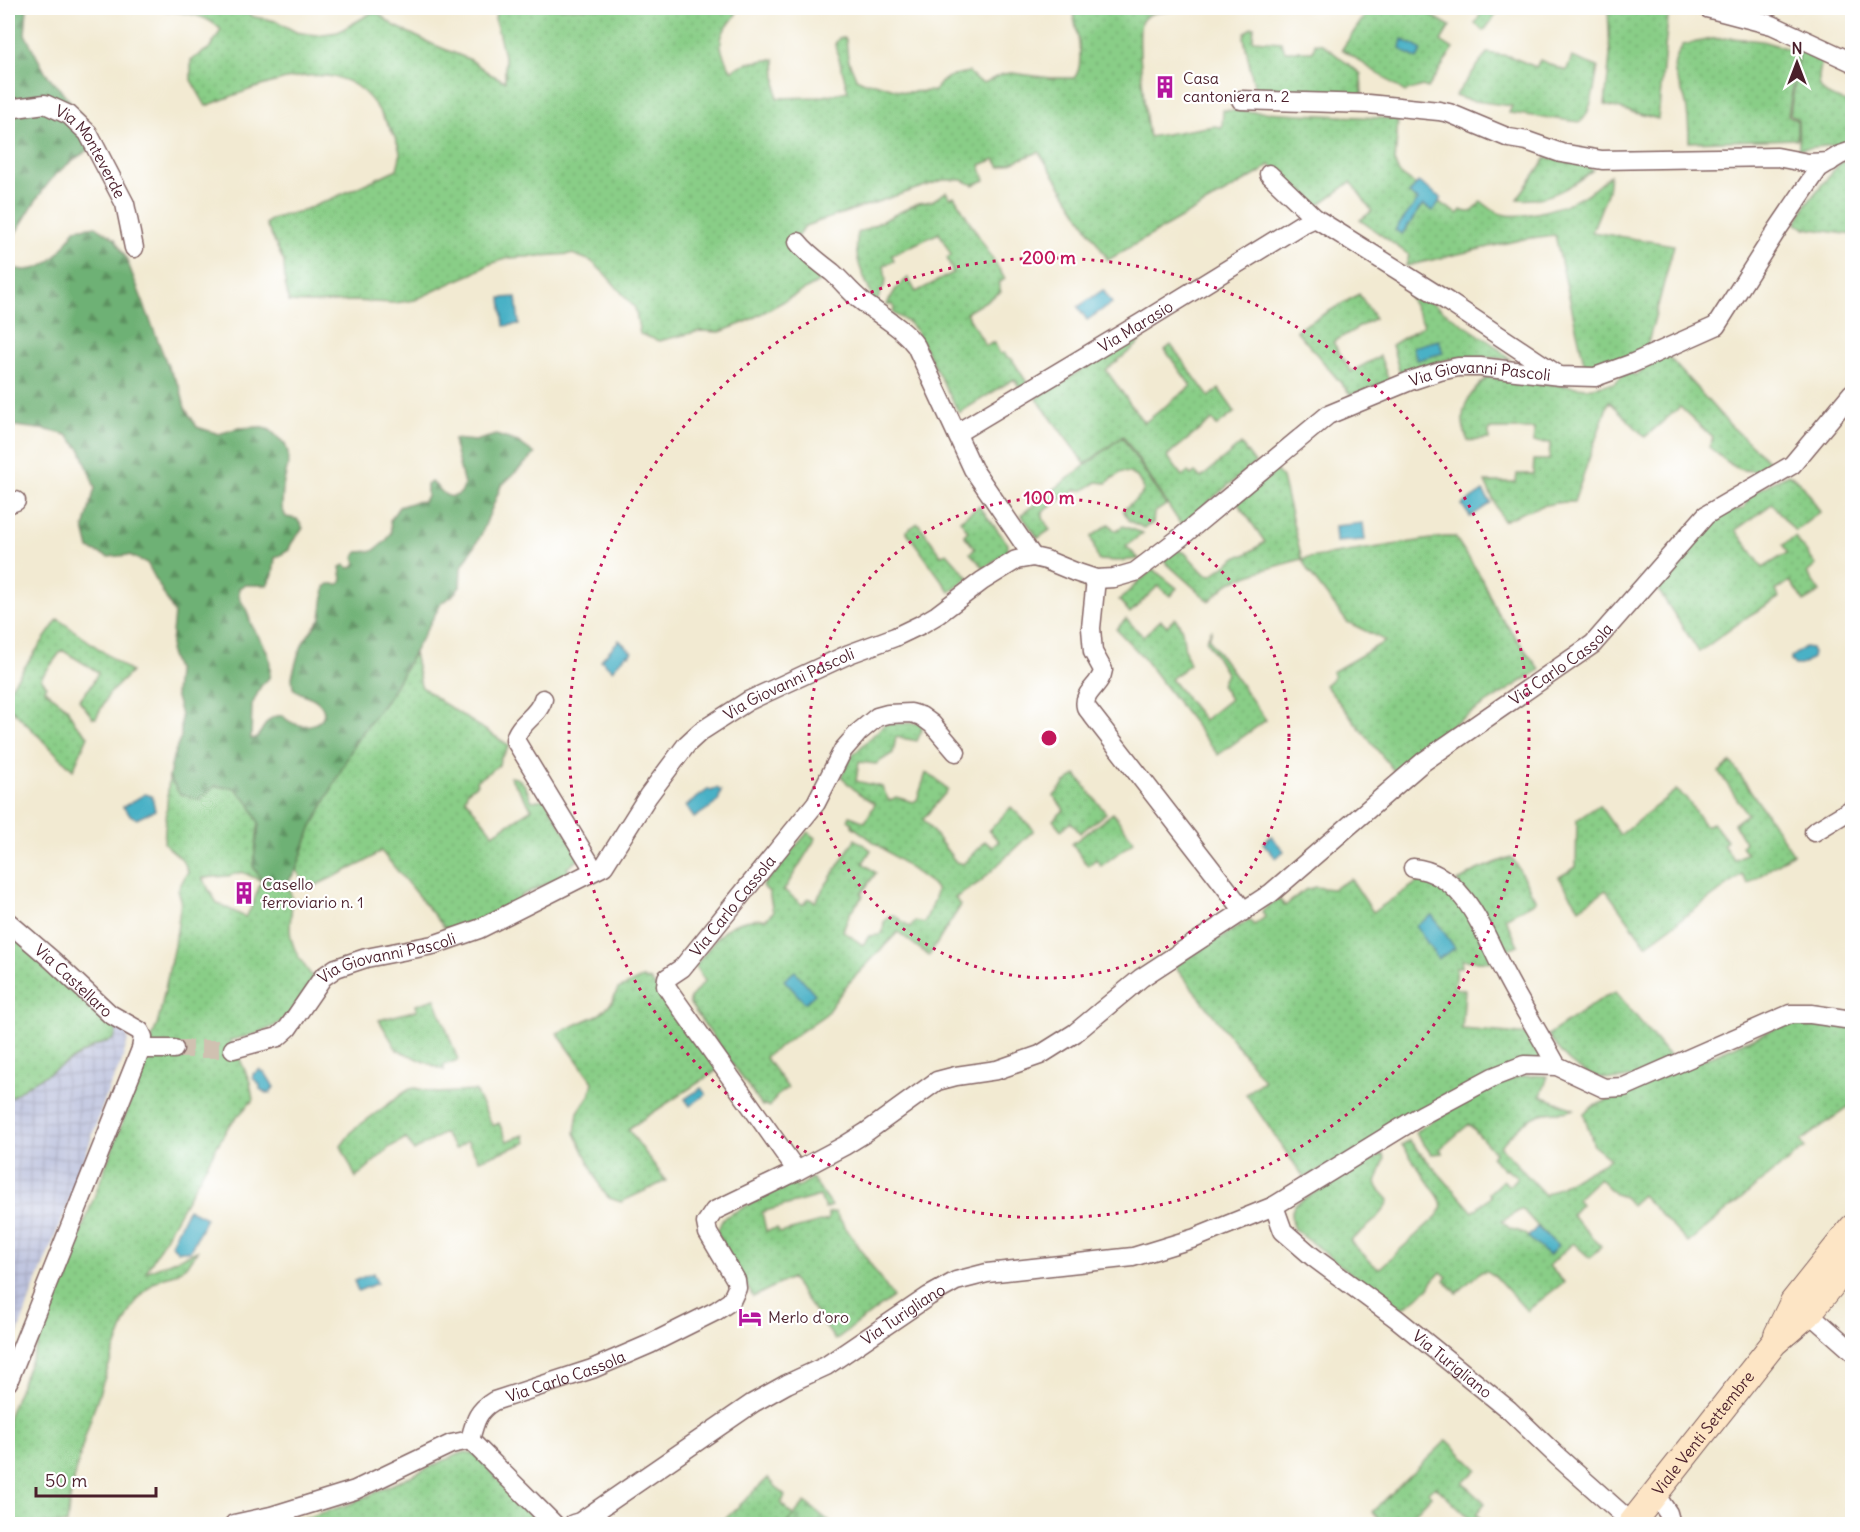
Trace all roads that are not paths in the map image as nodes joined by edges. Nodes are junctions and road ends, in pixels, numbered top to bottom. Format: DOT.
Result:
graph roads {
  1 [pos="1707,8"];
  2 [pos="1852,62"];
  3 [pos="1240,100"];
  4 [pos="8,109"];
  5 [pos="1852,151"];
  6 [pos="1830,162"];
  7 [pos="1269,174"];
  8 [pos="1315,218"];
  9 [pos="798,242"];
  10 [pos="134,248"];
  11 [pos="1560,376"];
  12 [pos="1852,393"];
  13 [pos="957,433"];
  14 [pos="1033,557"];
  15 [pos="1096,579"];
  16 [pos="543,699"];
  17 [pos="956,752"];
  18 [pos="1852,809"];
  19 [pos="1814,832"];
  20 [pos="1413,868"];
  21 [pos="594,870"];
  22 [pos="1244,911"];
  23 [pos="8,922"];
  24 [pos="1852,1020"];
  25 [pos="142,1043"];
  26 [pos="174,1049"];
  27 [pos="233,1049"];
  28 [pos="1557,1066"];
  29 [pos="797,1171"];
  30 [pos="1274,1206"];
  31 [pos="1852,1228"];
  32 [pos="1852,1260"];
  33 [pos="1809,1313"];
  34 [pos="1774,1343"];
  35 [pos="1852,1351"];
  36 [pos="8,1382"];
  37 [pos="470,1440"];
  38 [pos="1655,1494"];
  39 [pos="234,1524"];
  40 [pos="554,1524"];
  41 [pos="573,1524"];
  42 [pos="1632,1524"];
  43 [pos="1671,1524"];
  1 -- 2 [label="street"];
  3 -- 6 [label="street, Via Giovanni Pascoli"];
  4 -- 10 [label="street, Via Monteverde"];
  5 -- 6 [label="street, Via Giovanni Pascoli"];
  6 -- 11 [label="street, Via Giovanni Pascoli"];
  7 -- 8 [label="street"];
  8 -- 11 [label="street"];
  8 -- 13 [label="street, Via Marasio"];
  9 -- 13 [label="street"];
  11 -- 15 [label="street, Via Giovanni Pascoli"];
  12 -- 22 [label="street, Via Carlo Cassola"];
  13 -- 14 [label="street"];
  14 -- 15 [label="street, Via Giovanni Pascoli"];
  14 -- 21 [label="street, Via Giovanni Pascoli"];
  15 -- 22 [label="street"];
  16 -- 21 [label="street"];
  17 -- 29 [label="street, Via Carlo Cassola"];
  18 -- 19 [label="street"];
  20 -- 28 [label="street"];
  21 -- 27 [label="street, Via Giovanni Pascoli"];
  22 -- 29 [label="street, Via Carlo Cassola"];
  23 -- 25 [label="street, Via Castellaro"];
  24 -- 28 [label="street, Via Turigliano"];
  25 -- 26 [label="street"];
  25 -- 36 [label="street"];
  28 -- 30 [label="street, Via Turigliano"];
  29 -- 37 [label="street, Via Carlo Cassola"];
  30 -- 41 [label="street, Via Turigliano"];
  30 -- 42 [label="street, Via Turigliano"];
  31 -- 34 [label="main road, Viale Venti Settembre"];
  32 -- 33 [label="main road, Viale Venti Settembre"];
  33 -- 34 [label="main road, Viale Venti Settembre"];
  33 -- 35 [label="street"];
  34 -- 38 [label="main road, Viale Venti Settembre"];
  37 -- 39 [label="street"];
  37 -- 40 [label="street"];
  38 -- 42 [label="main road, Viale Venti Settembre"];
  38 -- 43 [label="street"];
}
